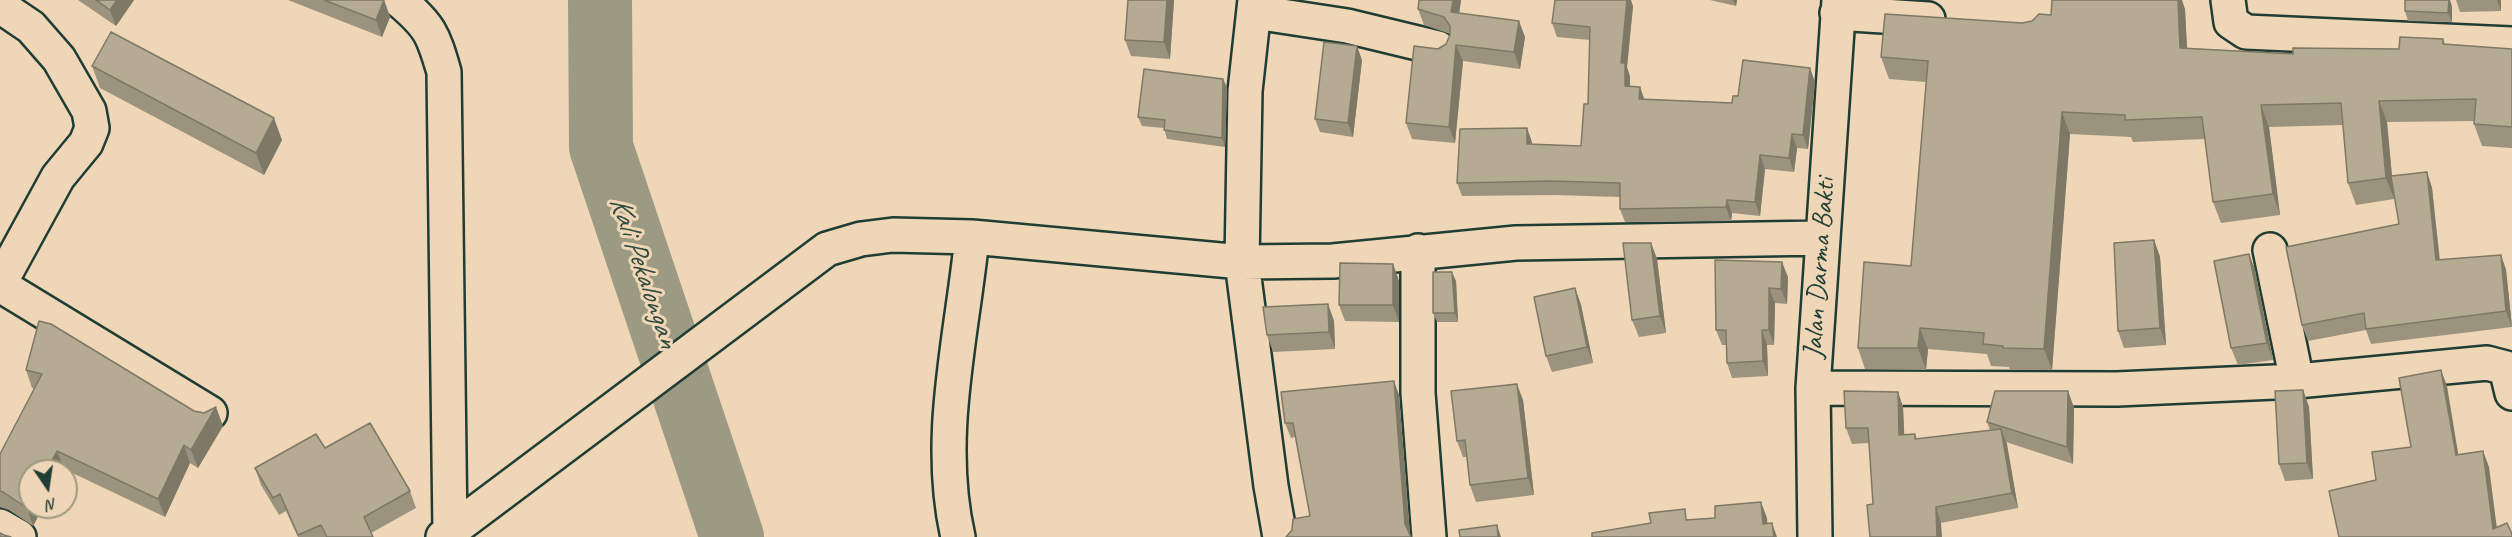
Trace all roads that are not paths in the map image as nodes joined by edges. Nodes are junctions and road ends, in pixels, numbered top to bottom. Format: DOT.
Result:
graph roads {
  1 [pos="399,0"];
  2 [pos="2228,0"];
  3 [pos="0,6"];
  4 [pos="1255,6"];
  5 [pos="1838,7"];
  6 [pos="1962,22"];
  7 [pos="2512,44"];
  8 [pos="1437,48"];
  9 [pos="972,237"];
  10 [pos="1821,238"];
  11 [pos="1418,250"];
  12 [pos="2270,250"];
  13 [pos="1242,262"];
  14 [pos="0,284"];
  15 [pos="2297,381"];
  16 [pos="1813,388"];
  17 [pos="2512,393"];
  18 [pos="210,413"];
  19 [pos="0,526"];
  20 [pos="446,535"];
  21 [pos="19,537"];
  22 [pos="958,537"];
  23 [pos="1280,537"];
  24 [pos="1429,537"];
  25 [pos="1815,537"];
  1 -- 20 [label="street"];
  2 -- 7 [label="street"];
  3 -- 14 [label="street"];
  4 -- 8 [label="street"];
  4 -- 13 [label="street"];
  5 -- 6 [label="street"];
  5 -- 10 [label="street, Jalan Darma Bakti"];
  9 -- 13 [label="street"];
  9 -- 20 [label="street"];
  9 -- 22 [label="street"];
  10 -- 11 [label="street"];
  10 -- 16 [label="street, Jalan Darma Bakti"];
  11 -- 13 [label="street"];
  11 -- 24 [label="street"];
  12 -- 15 [label="street"];
  13 -- 23 [label="street"];
  14 -- 18 [label="street"];
  15 -- 16 [label="street"];
  15 -- 17 [label="street"];
  16 -- 25 [label="street, Jalan Darma Bakti"];
  19 -- 21 [label="street"];
}
